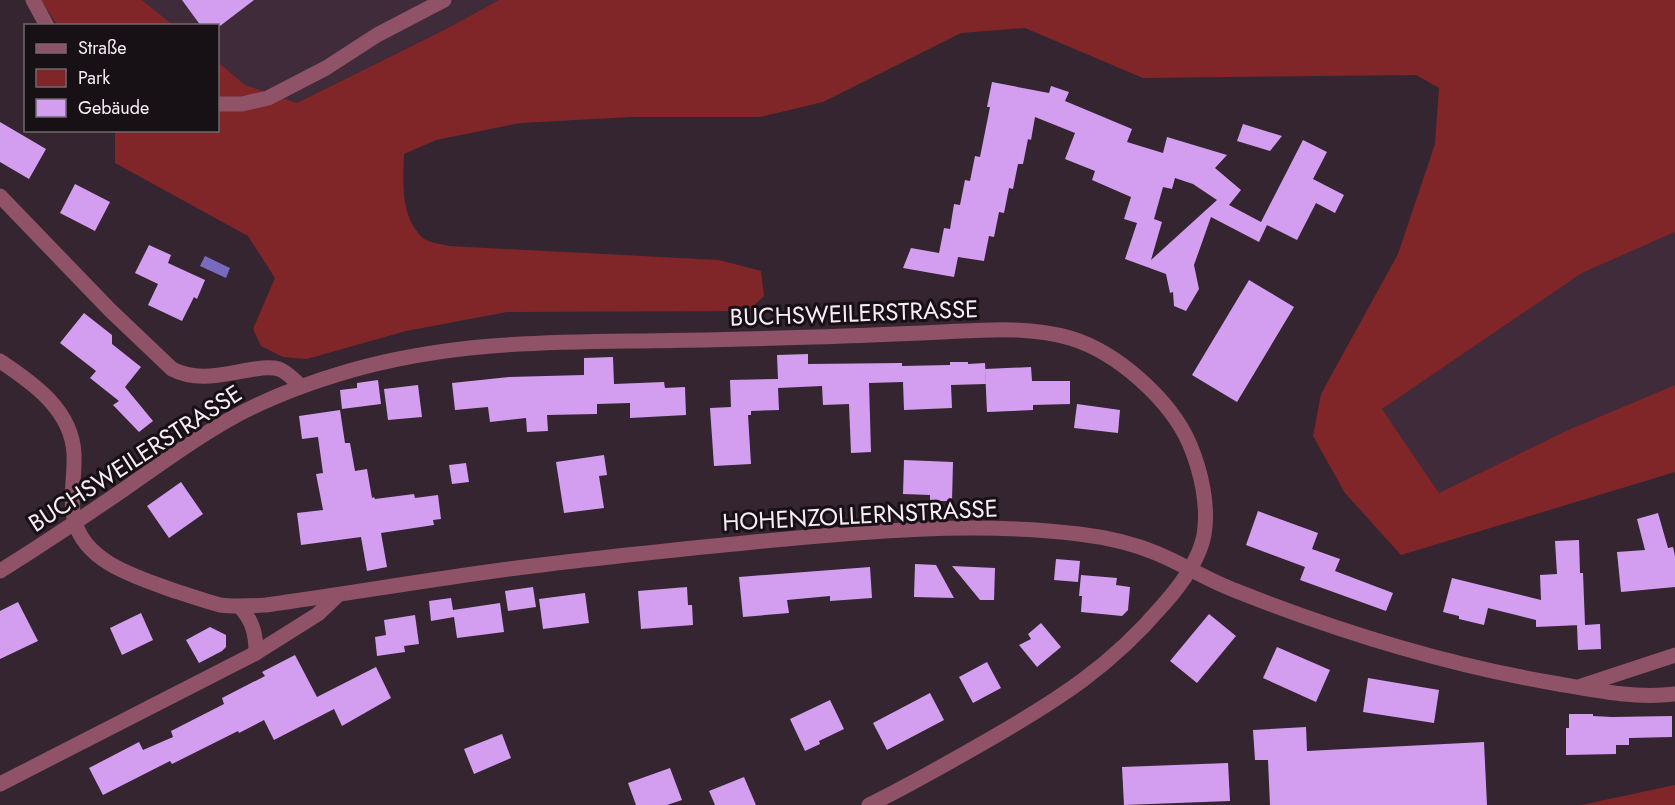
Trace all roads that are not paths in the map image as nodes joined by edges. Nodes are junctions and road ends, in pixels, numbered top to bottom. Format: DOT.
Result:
graph roads {
  1 [pos="33,0"];
  2 [pos="444,0"];
  3 [pos="45,24"];
  4 [pos="219,104"];
  5 [pos="0,196"];
  6 [pos="0,361"];
  7 [pos="301,386"];
  8 [pos="75,523"];
  9 [pos="1190,569"];
  10 [pos="0,571"];
  11 [pos="337,596"];
  12 [pos="240,607"];
  13 [pos="256,653"];
  14 [pos="1675,655"];
  15 [pos="1578,687"];
  16 [pos="1675,694"];
  17 [pos="0,784"];
  18 [pos="869,805"];
  1 -- 3 [label="street"];
  2 -- 4 [label="street"];
  5 -- 7 [label="street"];
  6 -- 8 [label="street"];
  7 -- 8 [label="street, BUCHSWEILERSTRASSE"];
  7 -- 9 [label="street, BUCHSWEILERSTRASSE"];
  8 -- 10 [label="street, BUCHSWEILERSTRASSE"];
  8 -- 12 [label="street, HOHENZOLLERNSTRASSE"];
  9 -- 11 [label="street, HOHENZOLLERNSTRASSE"];
  9 -- 15 [label="street, HOHENZOLLERNSTRASSE"];
  9 -- 18 [label="street, BUCHSWEILERSTRASSE"];
  11 -- 12 [label="street, HOHENZOLLERNSTRASSE"];
  11 -- 13 [label="street"];
  12 -- 13 [label="street"];
  13 -- 17 [label="street"];
  14 -- 15 [label="street, HOHENZOLLERNSTRASSE"];
  15 -- 16 [label="street, HOHENZOLLERNSTRASSE"];
}
